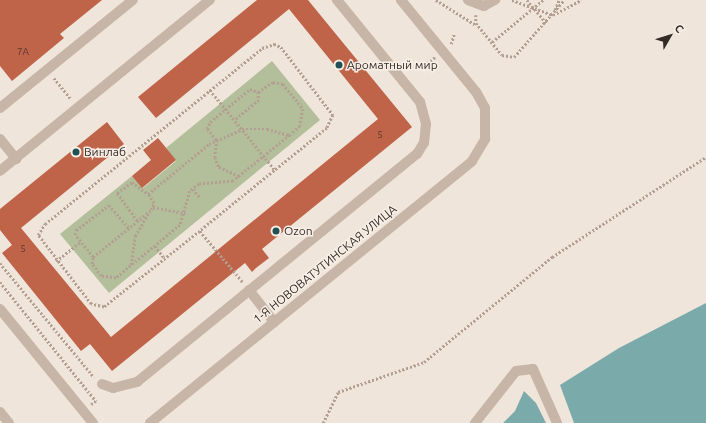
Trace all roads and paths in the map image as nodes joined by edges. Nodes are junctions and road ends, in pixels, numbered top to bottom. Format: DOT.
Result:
graph roads {
  1 [pos="133,0"];
  2 [pos="210,0"];
  3 [pos="337,0"];
  4 [pos="401,0"];
  5 [pos="436,0"];
  6 [pos="468,0"];
  7 [pos="495,0"];
  8 [pos="512,0"];
  9 [pos="527,0"];
  10 [pos="543,0"];
  11 [pos="559,0"];
  12 [pos="564,0"];
  13 [pos="582,0"];
  14 [pos="479,5"];
  15 [pos="534,8"];
  16 [pos="553,15"];
  17 [pos="546,23"];
  18 [pos="478,25"];
  19 [pos="492,42"];
  20 [pos="47,70"];
  21 [pos="210,90"];
  22 [pos="258,92"];
  23 [pos="0,108"];
  24 [pos="78,108"];
  25 [pos="226,109"];
  26 [pos="235,120"];
  27 [pos="242,129"];
  28 [pos="290,135"];
  29 [pos="0,139"];
  30 [pos="216,140"];
  31 [pos="264,156"];
  32 [pos="706,157"];
  33 [pos="16,159"];
  34 [pos="275,170"];
  35 [pos="0,171"];
  36 [pos="239,176"];
  37 [pos="193,188"];
  38 [pos="148,194"];
  39 [pos="200,197"];
  40 [pos="153,207"];
  41 [pos="151,210"];
  42 [pos="185,213"];
  43 [pos="137,221"];
  44 [pos="129,228"];
  45 [pos="200,231"];
  46 [pos="80,242"];
  47 [pos="154,246"];
  48 [pos="93,257"];
  49 [pos="165,259"];
  50 [pos="56,261"];
  51 [pos="0,263"];
  52 [pos="131,266"];
  53 [pos="0,282"];
  54 [pos="249,290"];
  55 [pos="0,309"];
  56 [pos="274,322"];
  57 [pos="102,384"];
  58 [pos="92,404"];
  59 [pos="0,412"];
  60 [pos="9,423"];
  61 [pos="93,423"];
  62 [pos="150,423"];
  63 [pos="323,423"];
  64 [pos="475,423"];
  65 [pos="558,423"];
  1 -- 20 [label="street"];
  2 -- 24 [label="street"];
  3 -- 54 [label="street"];
  4 -- 56 [label="street, 1-Я НОВОВАТУТИНСКАЯ УЛИЦА"];
  5 -- 18 [label="path"];
  6 -- 14 [label="street"];
  7 -- 14 [label="street"];
  8 -- 15 [label="path"];
  9 -- 15 [label="path"];
  10 -- 15 [label="path"];
  11 -- 16 [label="path"];
  12 -- 16 [label="path"];
  13 -- 16 [label="path"];
  14 -- 18 [label="path"];
  15 -- 16 [label="path"];
  15 -- 17 [label="path"];
  15 -- 19 [label="path"];
  16 -- 17 [label="path"];
  17 -- 19 [label="path"];
  18 -- 19 [label="path"];
  20 -- 23 [label="street"];
  20 -- 24 [label="path"];
  21 -- 25 [label="path"];
  21 -- 34 [label="path"];
  21 -- 50 [label="path"];
  22 -- 25 [label="path"];
  22 -- 26 [label="path"];
  22 -- 28 [label="path"];
  24 -- 33 [label="street"];
  25 -- 26 [label="path"];
  25 -- 30 [label="path"];
  26 -- 27 [label="path"];
  27 -- 28 [label="path"];
  27 -- 30 [label="path"];
  27 -- 31 [label="path"];
  28 -- 31 [label="path"];
  29 -- 33 [label="street"];
  30 -- 36 [label="path"];
  30 -- 38 [label="path"];
  31 -- 34 [label="path"];
  31 -- 36 [label="path"];
  32 -- 63 [label="path"];
  33 -- 35 [label="street"];
  34 -- 45 [label="path"];
  36 -- 37 [label="path"];
  37 -- 39 [label="path"];
  37 -- 42 [label="path"];
  38 -- 40 [label="path"];
  38 -- 43 [label="path"];
  40 -- 41 [label="path"];
  40 -- 42 [label="path"];
  41 -- 43 [label="path"];
  41 -- 52 [label="path"];
  42 -- 47 [label="path"];
  43 -- 44 [label="path"];
  44 -- 46 [label="path"];
  44 -- 48 [label="path"];
  45 -- 49 [label="path"];
  45 -- 54 [label="path"];
  46 -- 48 [label="path"];
  46 -- 50 [label="path"];
  47 -- 49 [label="path"];
  47 -- 52 [label="path"];
  48 -- 52 [label="path"];
  49 -- 50 [label="path"];
  51 -- 57 [label="path"];
  53 -- 58 [label="path"];
  54 -- 56 [label="street"];
  54 -- 57 [label="street"];
  55 -- 61 [label="street"];
  56 -- 62 [label="street, 1-Я НОВОВАТУТИНСКАЯ УЛИЦА"];
  59 -- 60 [label="street"];
  64 -- 65 [label="street"];
}
